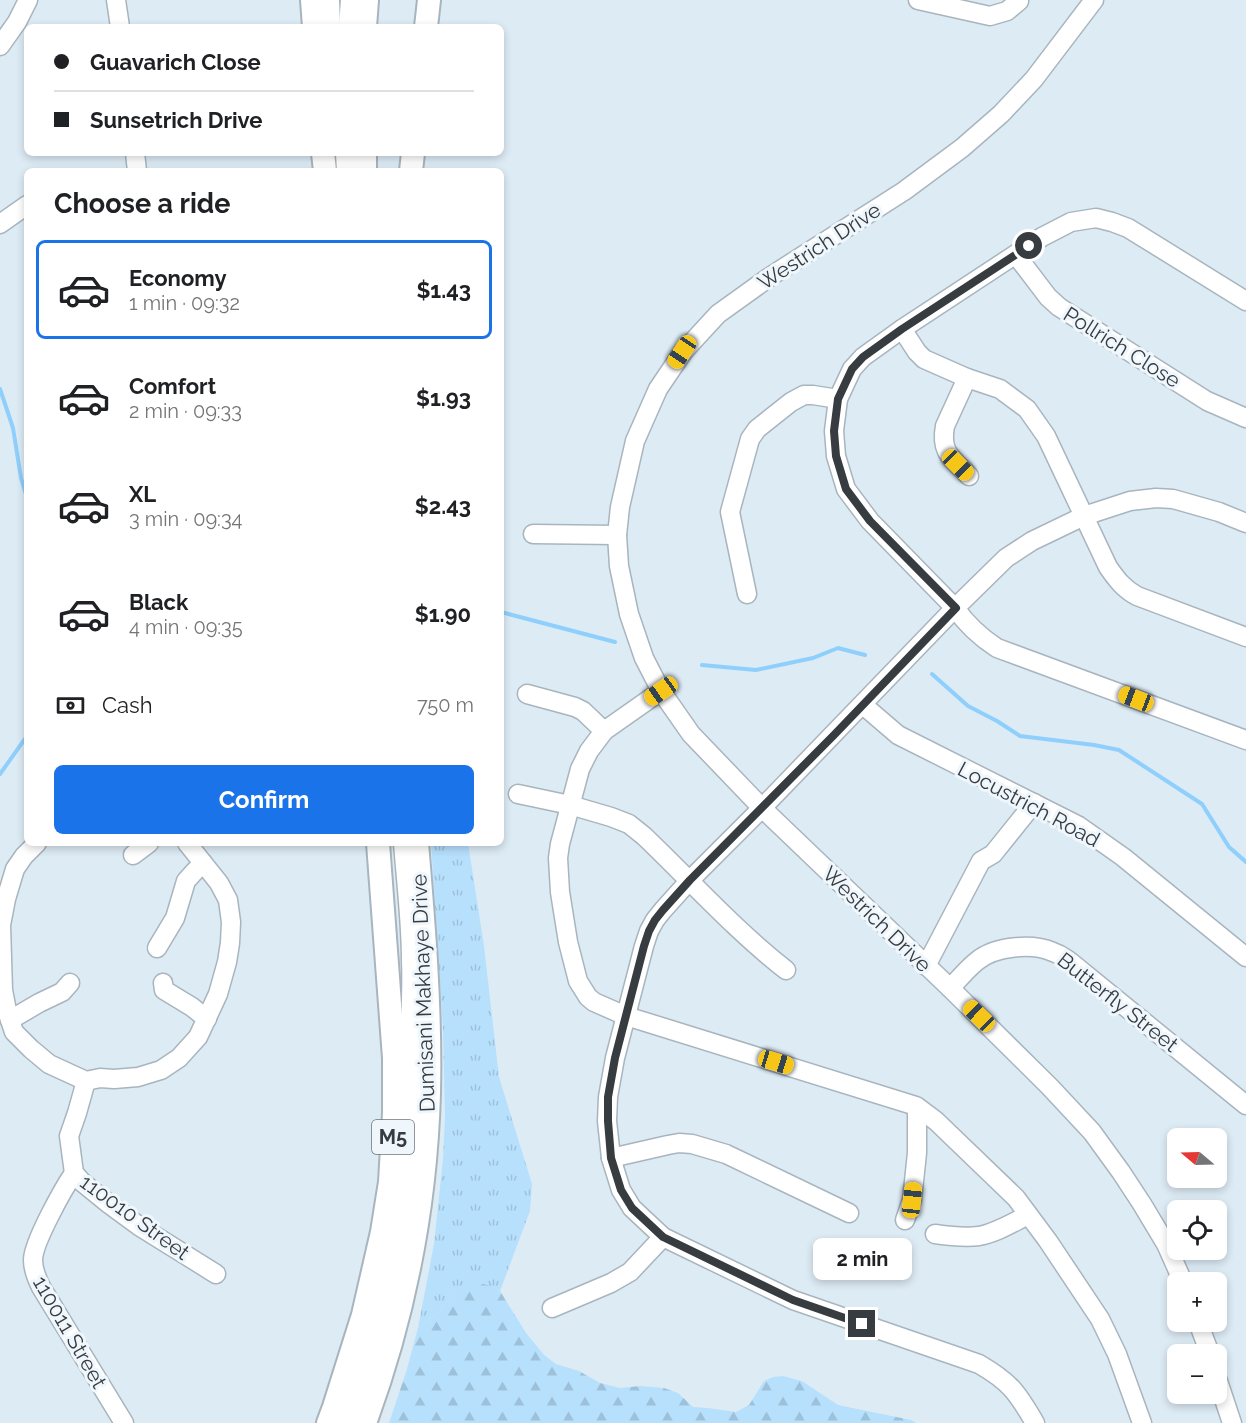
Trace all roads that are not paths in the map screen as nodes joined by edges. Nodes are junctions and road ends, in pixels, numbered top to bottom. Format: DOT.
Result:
graph roads {
  1 [pos="28,0"];
  2 [pos="117,0"];
  3 [pos="312,0"];
  4 [pos="330,0"];
  5 [pos="350,0"];
  6 [pos="367,0"];
  7 [pos="429,0"];
  8 [pos="918,0"];
  9 [pos="1019,0"];
  10 [pos="1094,0"];
  11 [pos="120,24"];
  12 [pos="314,24"];
  13 [pos="331,24"];
  14 [pos="348,24"];
  15 [pos="365,24"];
  16 [pos="426,24"];
  17 [pos="0,46"];
  18 [pos="24,207"];
  19 [pos="0,224"];
  20 [pos="1016,255"];
  21 [pos="1246,300"];
  22 [pos="902,329"];
  23 [pos="967,378"];
  24 [pos="838,399"];
  25 [pos="1246,417"];
  26 [pos="969,476"];
  27 [pos="1084,516"];
  28 [pos="1246,523"];
  29 [pos="533,534"];
  30 [pos="617,535"];
  31 [pos="747,594"];
  32 [pos="956,608"];
  33 [pos="1246,637"];
  34 [pos="661,691"];
  35 [pos="527,694"];
  36 [pos="863,705"];
  37 [pos="604,730"];
  38 [pos="1246,740"];
  39 [pos="518,794"];
  40 [pos="1034,803"];
  41 [pos="570,805"];
  42 [pos="762,808"];
  43 [pos="34,846"];
  44 [pos="145,846"];
  45 [pos="189,846"];
  46 [pos="378,846"];
  47 [pos="391,846"];
  48 [pos="403,846"];
  49 [pos="417,846"];
  50 [pos="133,855"];
  51 [pos="203,863"];
  52 [pos="690,880"];
  53 [pos="1,925"];
  54 [pos="157,948"];
  55 [pos="1246,957"];
  56 [pos="926,966"];
  57 [pos="786,970"];
  58 [pos="70,983"];
  59 [pos="163,983"];
  60 [pos="950,988"];
  61 [pos="626,1016"];
  62 [pos="207,1019"];
  63 [pos="410,1025"];
  64 [pos="8,1031"];
  65 [pos="86,1081"];
  66 [pos="1246,1105"];
  67 [pos="917,1107"];
  68 [pos="611,1158"];
  69 [pos="74,1173"];
  70 [pos="849,1213"];
  71 [pos="1028,1215"];
  72 [pos="905,1221"];
  73 [pos="935,1234"];
  74 [pos="663,1237"];
  75 [pos="1179,1272"];
  76 [pos="216,1274"];
  77 [pos="552,1308"];
  78 [pos="1226,1404"];
  79 [pos="124,1423"];
  80 [pos="328,1423"];
  81 [pos="346,1423"];
  82 [pos="365,1423"];
  83 [pos="1035,1423"];
  84 [pos="1142,1423"];
  85 [pos="1232,1423"];
  1 -- 17 [label="street"];
  2 -- 11 [label="street"];
  3 -- 12 [label="main road"];
  4 -- 13 [label="street"];
  5 -- 14 [label="street"];
  6 -- 15 [label="main road"];
  7 -- 16 [label="main road"];
  8 -- 9 [label="street"];
  10 -- 30 [label="street, Westrich Drive"];
  18 -- 19 [label="street"];
  20 -- 21 [label="street"];
  20 -- 22 [label="street"];
  20 -- 25 [label="street, Pollrich Close"];
  22 -- 23 [label="street"];
  22 -- 24 [label="street"];
  23 -- 26 [label="street"];
  23 -- 27 [label="street"];
  24 -- 31 [label="street"];
  24 -- 32 [label="street"];
  27 -- 28 [label="street"];
  27 -- 32 [label="street"];
  27 -- 33 [label="street"];
  29 -- 30 [label="street"];
  30 -- 34 [label="street, Westrich Drive"];
  32 -- 36 [label="street"];
  32 -- 38 [label="street"];
  34 -- 37 [label="street"];
  34 -- 42 [label="street, Westrich Drive"];
  35 -- 37 [label="street"];
  36 -- 40 [label="street, Locustrich Road"];
  36 -- 42 [label="street"];
  37 -- 41 [label="street"];
  39 -- 41 [label="street"];
  40 -- 55 [label="street, Locustrich Road"];
  40 -- 56 [label="street"];
  41 -- 52 [label="street"];
  41 -- 61 [label="street"];
  42 -- 52 [label="street"];
  42 -- 56 [label="street, Westrich Drive"];
  43 -- 53 [label="street"];
  44 -- 50 [label="street"];
  45 -- 51 [label="street"];
  46 -- 80 [label="main road, Dumisani Makhaye Drive / M5"];
  47 -- 63 [label="street"];
  48 -- 63 [label="street"];
  49 -- 82 [label="main road, Dumisani Makhaye Drive / M5"];
  51 -- 54 [label="street"];
  51 -- 62 [label="street"];
  52 -- 57 [label="street"];
  52 -- 61 [label="street"];
  53 -- 64 [label="street"];
  56 -- 60 [label="street, Westrich Drive"];
  58 -- 64 [label="street"];
  59 -- 62 [label="street"];
  60 -- 66 [label="street, Butterfly Street"];
  60 -- 75 [label="street, Westrich Drive"];
  61 -- 67 [label="street"];
  61 -- 68 [label="street"];
  62 -- 65 [label="street"];
  63 -- 81 [label="street"];
  64 -- 65 [label="street"];
  65 -- 69 [label="street, 110010 Street"];
  67 -- 71 [label="street"];
  67 -- 72 [label="street"];
  68 -- 70 [label="street"];
  68 -- 74 [label="street"];
  69 -- 76 [label="street, 110010 Street"];
  69 -- 79 [label="street, 110011 Street"];
  71 -- 73 [label="street"];
  71 -- 84 [label="street"];
  74 -- 77 [label="street"];
  74 -- 83 [label="street"];
  78 -- 85 [label="street"];
}
